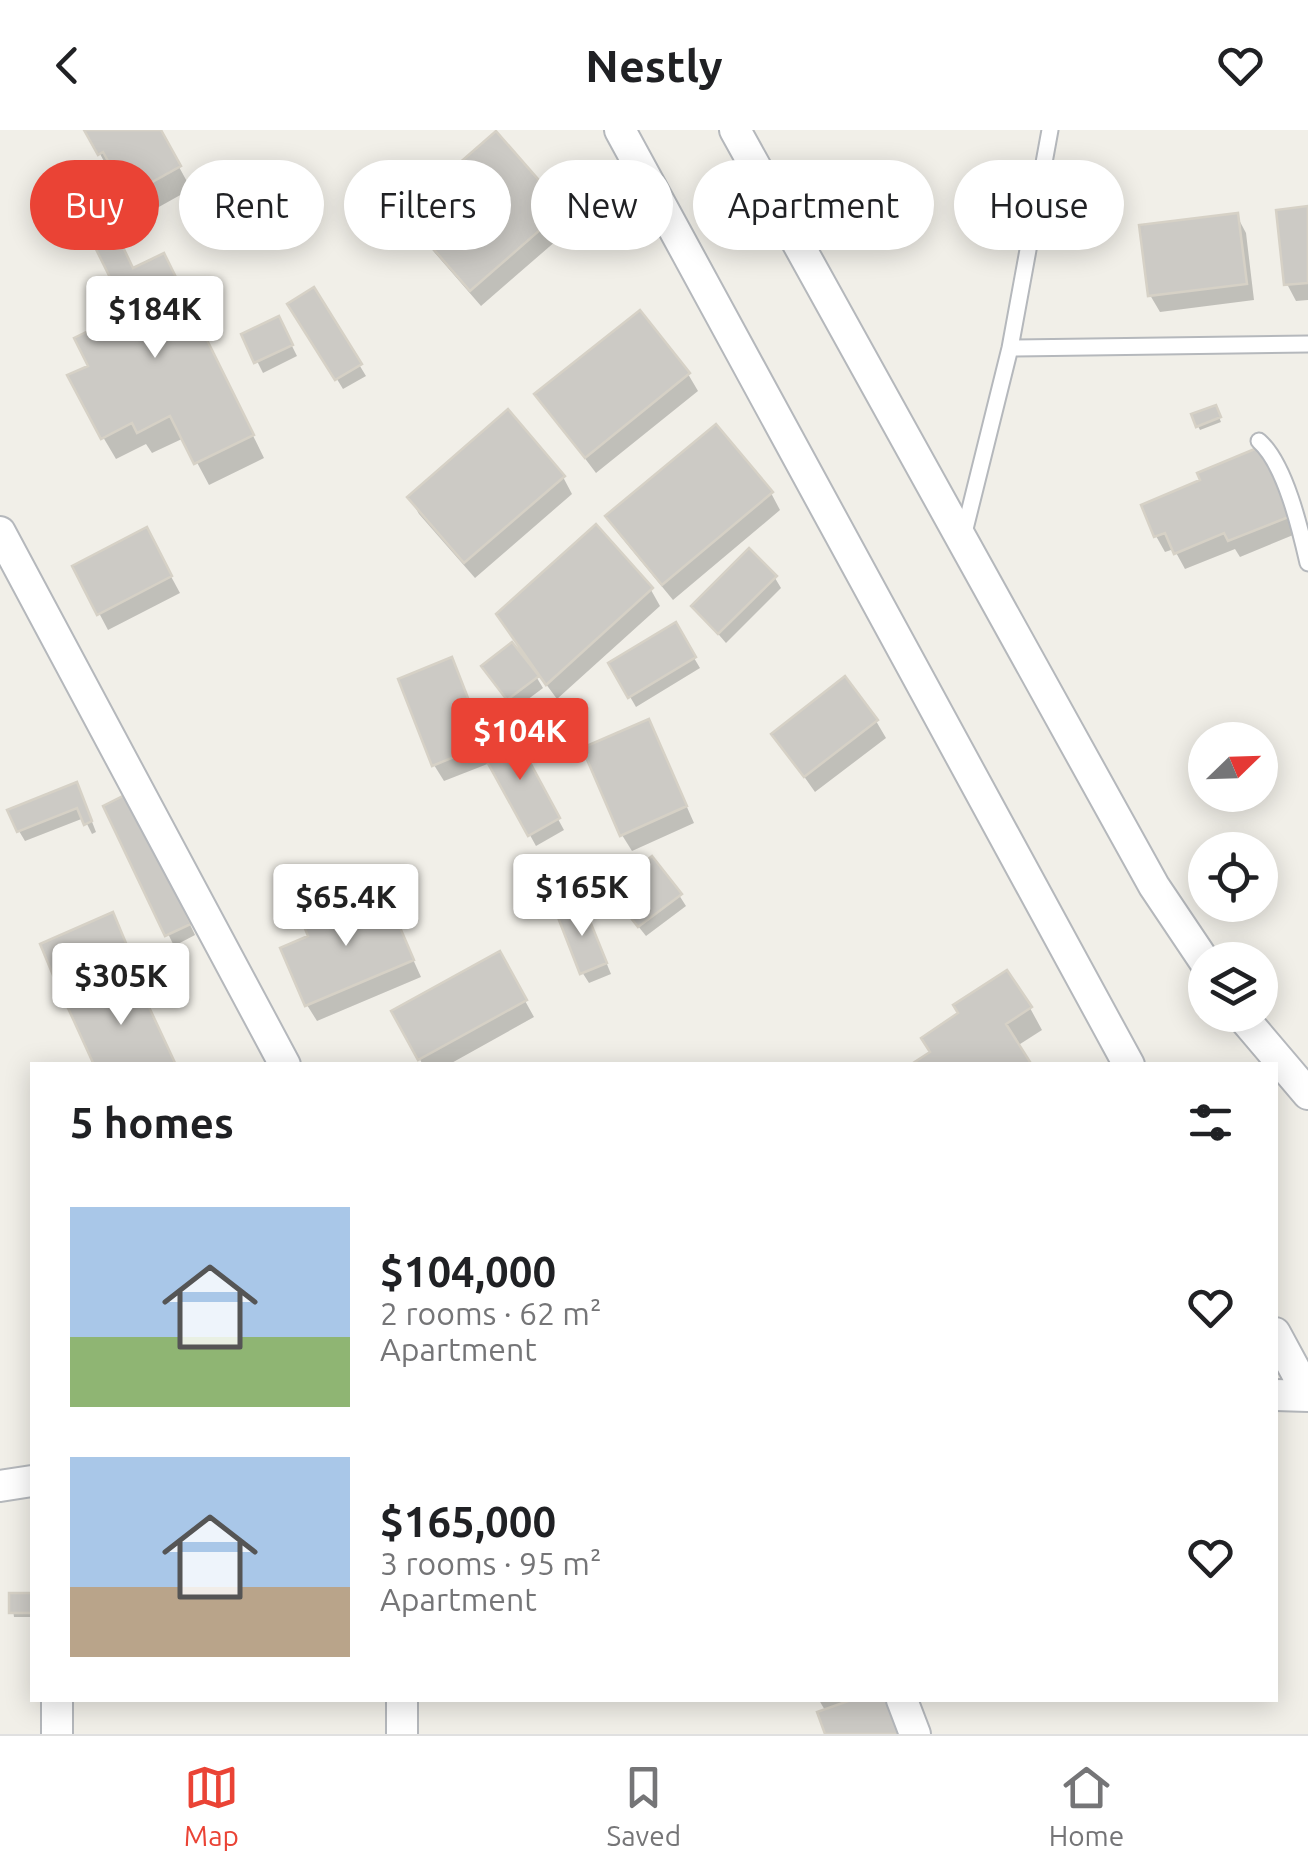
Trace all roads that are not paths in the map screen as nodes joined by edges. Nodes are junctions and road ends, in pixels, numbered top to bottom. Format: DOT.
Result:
graph roads {
  1 [pos="620,130"];
  2 [pos="735,130"];
  3 [pos="1050,130"];
  4 [pos="1308,344"];
  5 [pos="1010,348"];
  6 [pos="1259,440"];
  7 [pos="0,532"];
  8 [pos="962,541"];
  9 [pos="1308,563"];
  10 [pos="1192,942"];
  11 [pos="1255,1032"];
  12 [pos="283,1062"];
  13 [pos="1127,1062"];
  14 [pos="1308,1094"];
  15 [pos="1278,1340"];
  16 [pos="1308,1395"];
  17 [pos="1278,1396"];
  18 [pos="30,1481"];
  19 [pos="0,1486"];
  20 [pos="57,1702"];
  21 [pos="402,1702"];
  22 [pos="903,1702"];
  23 [pos="57,1734"];
  24 [pos="402,1734"];
  25 [pos="915,1734"];
  1 -- 13 [label="street"];
  2 -- 8 [label="street"];
  3 -- 5 [label="lane"];
  4 -- 5 [label="lane"];
  5 -- 8 [label="lane"];
  6 -- 9 [label="lane"];
  7 -- 12 [label="street"];
  8 -- 10 [label="street"];
  11 -- 14 [label="street"];
  15 -- 16 [label="street"];
  16 -- 17 [label="street"];
  18 -- 19 [label="street"];
  20 -- 23 [label="street"];
  21 -- 24 [label="street"];
  22 -- 25 [label="street"];
}
